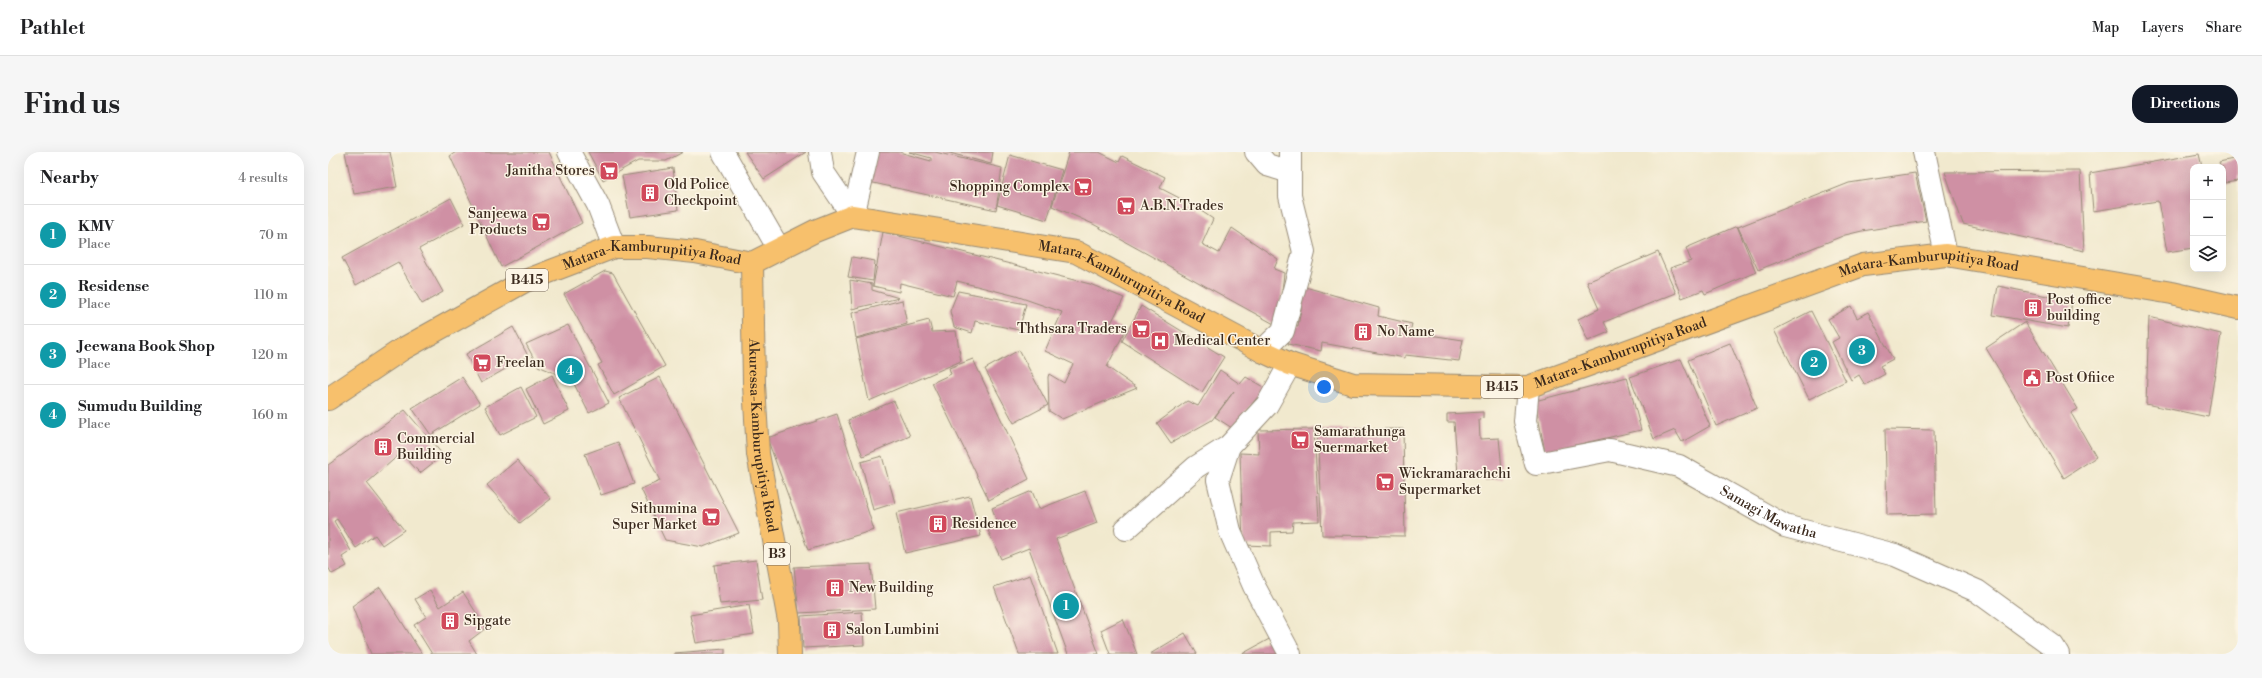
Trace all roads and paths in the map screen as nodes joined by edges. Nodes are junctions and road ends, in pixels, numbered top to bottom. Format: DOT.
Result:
graph roads {
  1 [pos="569,152"];
  2 [pos="723,152"];
  3 [pos="820,152"];
  4 [pos="868,152"];
  5 [pos="1256,152"];
  6 [pos="1924,152"];
  7 [pos="1290,162"];
  8 [pos="853,216"];
  9 [pos="614,247"];
  10 [pos="779,249"];
  11 [pos="1946,255"];
  12 [pos="752,263"];
  13 [pos="2238,308"];
  14 [pos="1262,352"];
  15 [pos="1290,364"];
  16 [pos="1528,387"];
  17 [pos="328,399"];
  18 [pos="1229,446"];
  19 [pos="1126,528"];
  20 [pos="790,654"];
  21 [pos="1290,654"];
  22 [pos="2058,654"];
  1 -- 9 [label="street"];
  2 -- 10 [label="street"];
  3 -- 8 [label="street"];
  4 -- 8 [label="street"];
  5 -- 7 [label="street"];
  6 -- 11 [label="street"];
  7 -- 14 [label="street"];
  8 -- 10 [label="main road, Matara-Kamburupitiya Road"];
  8 -- 14 [label="main road, Matara-Kamburupitiya Road / B415"];
  9 -- 12 [label="main road, Matara-Kamburupitiya Road / B415"];
  9 -- 17 [label="main road, Matara-Kamburupitiya Road / B415"];
  10 -- 12 [label="main road, Matara-Kamburupitiya Road"];
  11 -- 13 [label="main road, Matara-Kamburupitiya Road / B415"];
  11 -- 16 [label="main road, Matara-Kamburupitiya Road / B415"];
  12 -- 20 [label="main road, Akuressa-Kamburupitiya Road / B3"];
  14 -- 15 [label="main road, Matara-Kamburupitiya Road / B415"];
  15 -- 16 [label="main road, Matara-Kamburupitiya Road / B415"];
  15 -- 18 [label="street"];
  16 -- 22 [label="street, Samagi Mawatha"];
  18 -- 19 [label="street"];
  18 -- 21 [label="street"];
}
